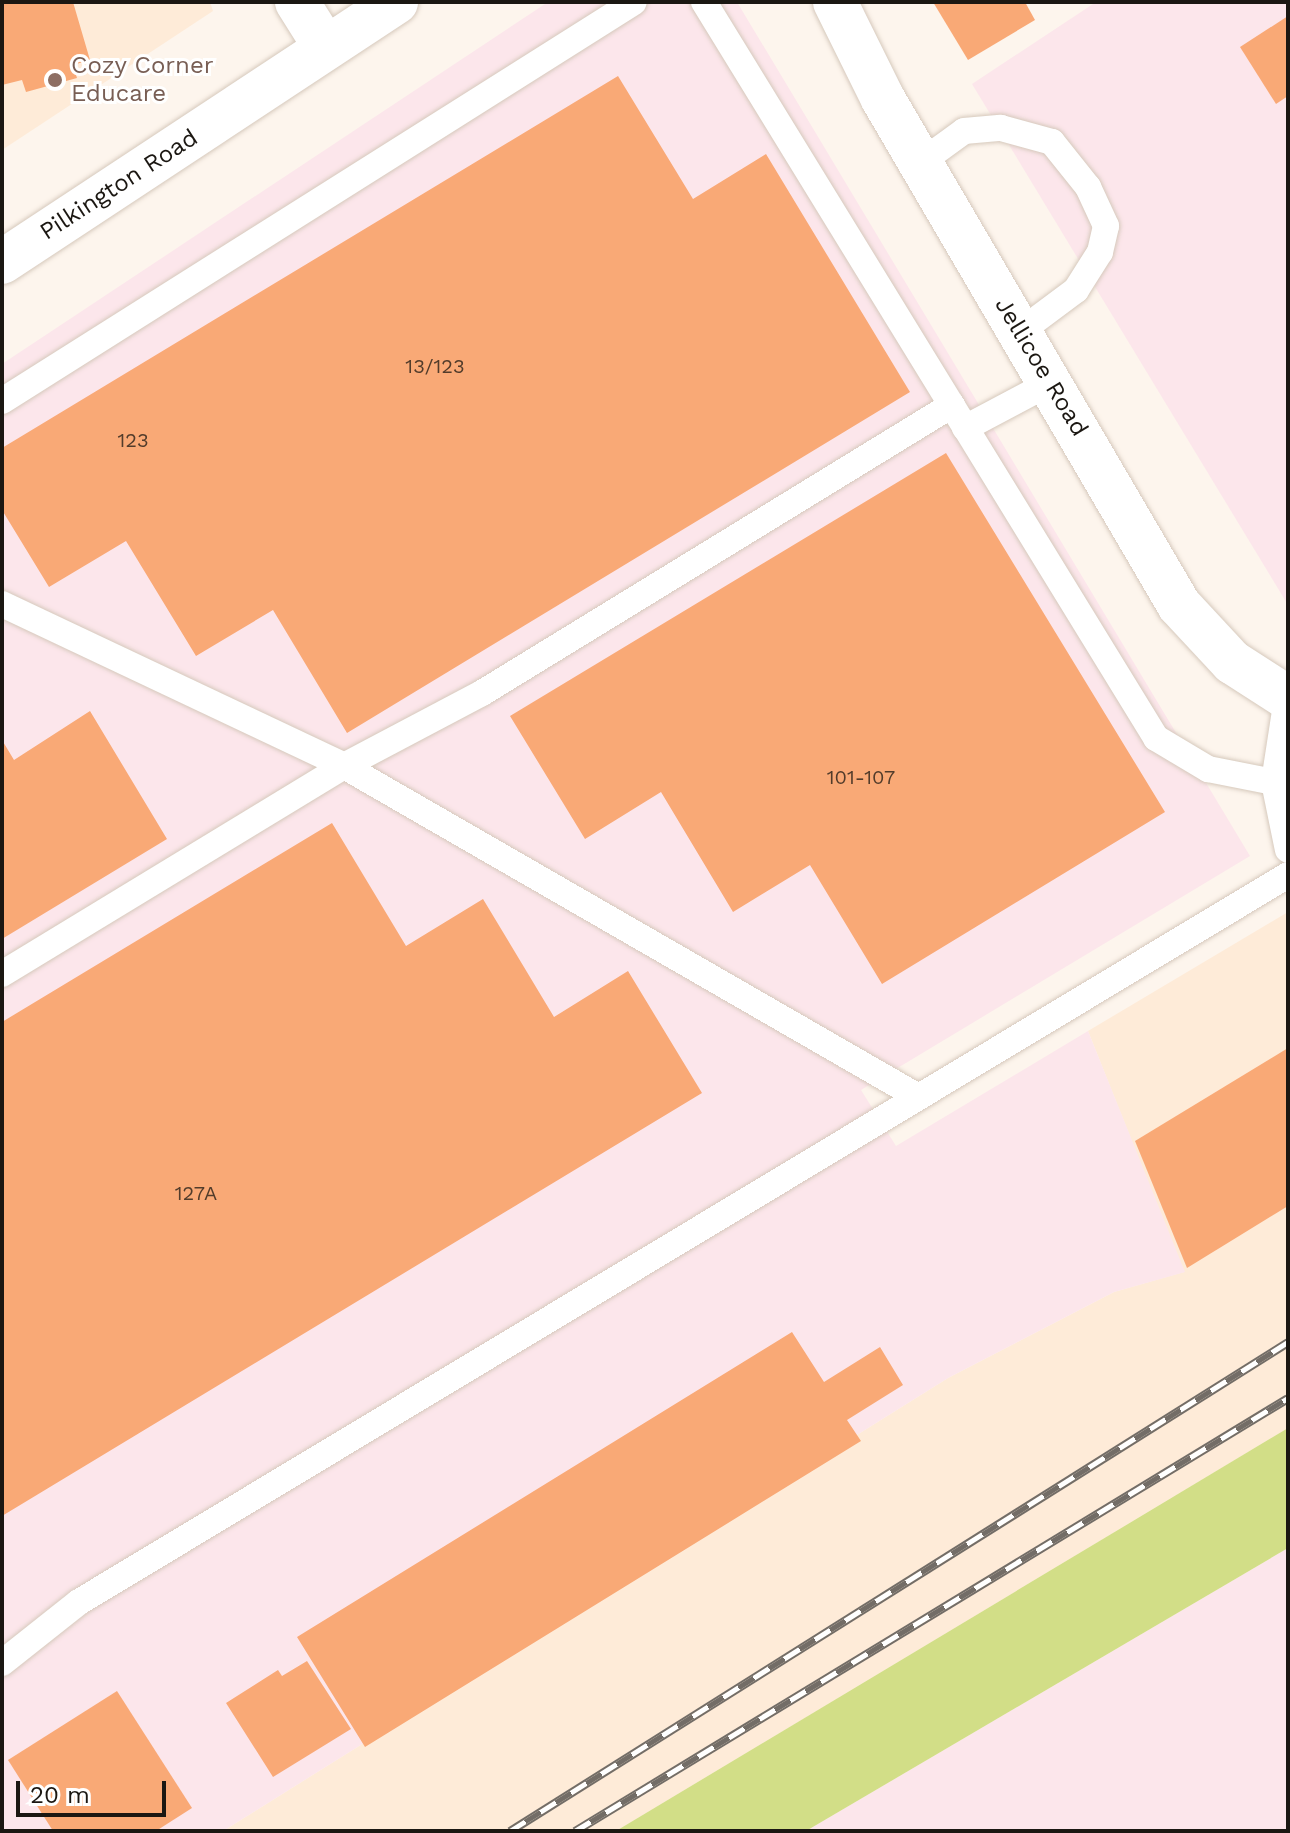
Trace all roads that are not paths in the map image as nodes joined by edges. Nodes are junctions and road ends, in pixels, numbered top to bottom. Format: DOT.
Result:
graph roads {
  1 [pos="297,2"];
  2 [pos="396,2"];
  3 [pos="634,2"];
  4 [pos="704,2"];
  5 [pos="835,2"];
  6 [pos="326,48"];
  7 [pos="920,163"];
  8 [pos="2,262"];
  9 [pos="1021,331"];
  10 [pos="1050,383"];
  11 [pos="2,401"];
  12 [pos="952,405"];
  13 [pos="965,428"];
  14 [pos="2,604"];
  15 [pos="1288,698"];
  16 [pos="344,766"];
  17 [pos="1274,782"];
  18 [pos="1288,850"];
  19 [pos="1288,875"];
  20 [pos="2,974"];
  21 [pos="915,1095"];
  22 [pos="2,1663"];
  1 -- 6 [label="main road"];
  2 -- 6 [label="main road, Pilkington Road"];
  3 -- 11 [label="lane"];
  4 -- 12 [label="lane"];
  5 -- 7 [label="main road, Jellicoe Road"];
  6 -- 8 [label="main road, Pilkington Road"];
  7 -- 9 [label="main road, Jellicoe Road"];
  7 -- 9 [label="lane"];
  9 -- 10 [label="main road, Jellicoe Road"];
  10 -- 13 [label="lane"];
  10 -- 15 [label="main road, Jellicoe Road"];
  12 -- 13 [label="lane"];
  12 -- 16 [label="lane"];
  13 -- 17 [label="lane"];
  14 -- 16 [label="lane"];
  15 -- 17 [label="lane"];
  16 -- 20 [label="lane"];
  16 -- 21 [label="lane"];
  17 -- 18 [label="lane"];
  19 -- 21 [label="lane"];
  21 -- 22 [label="lane"];
}
